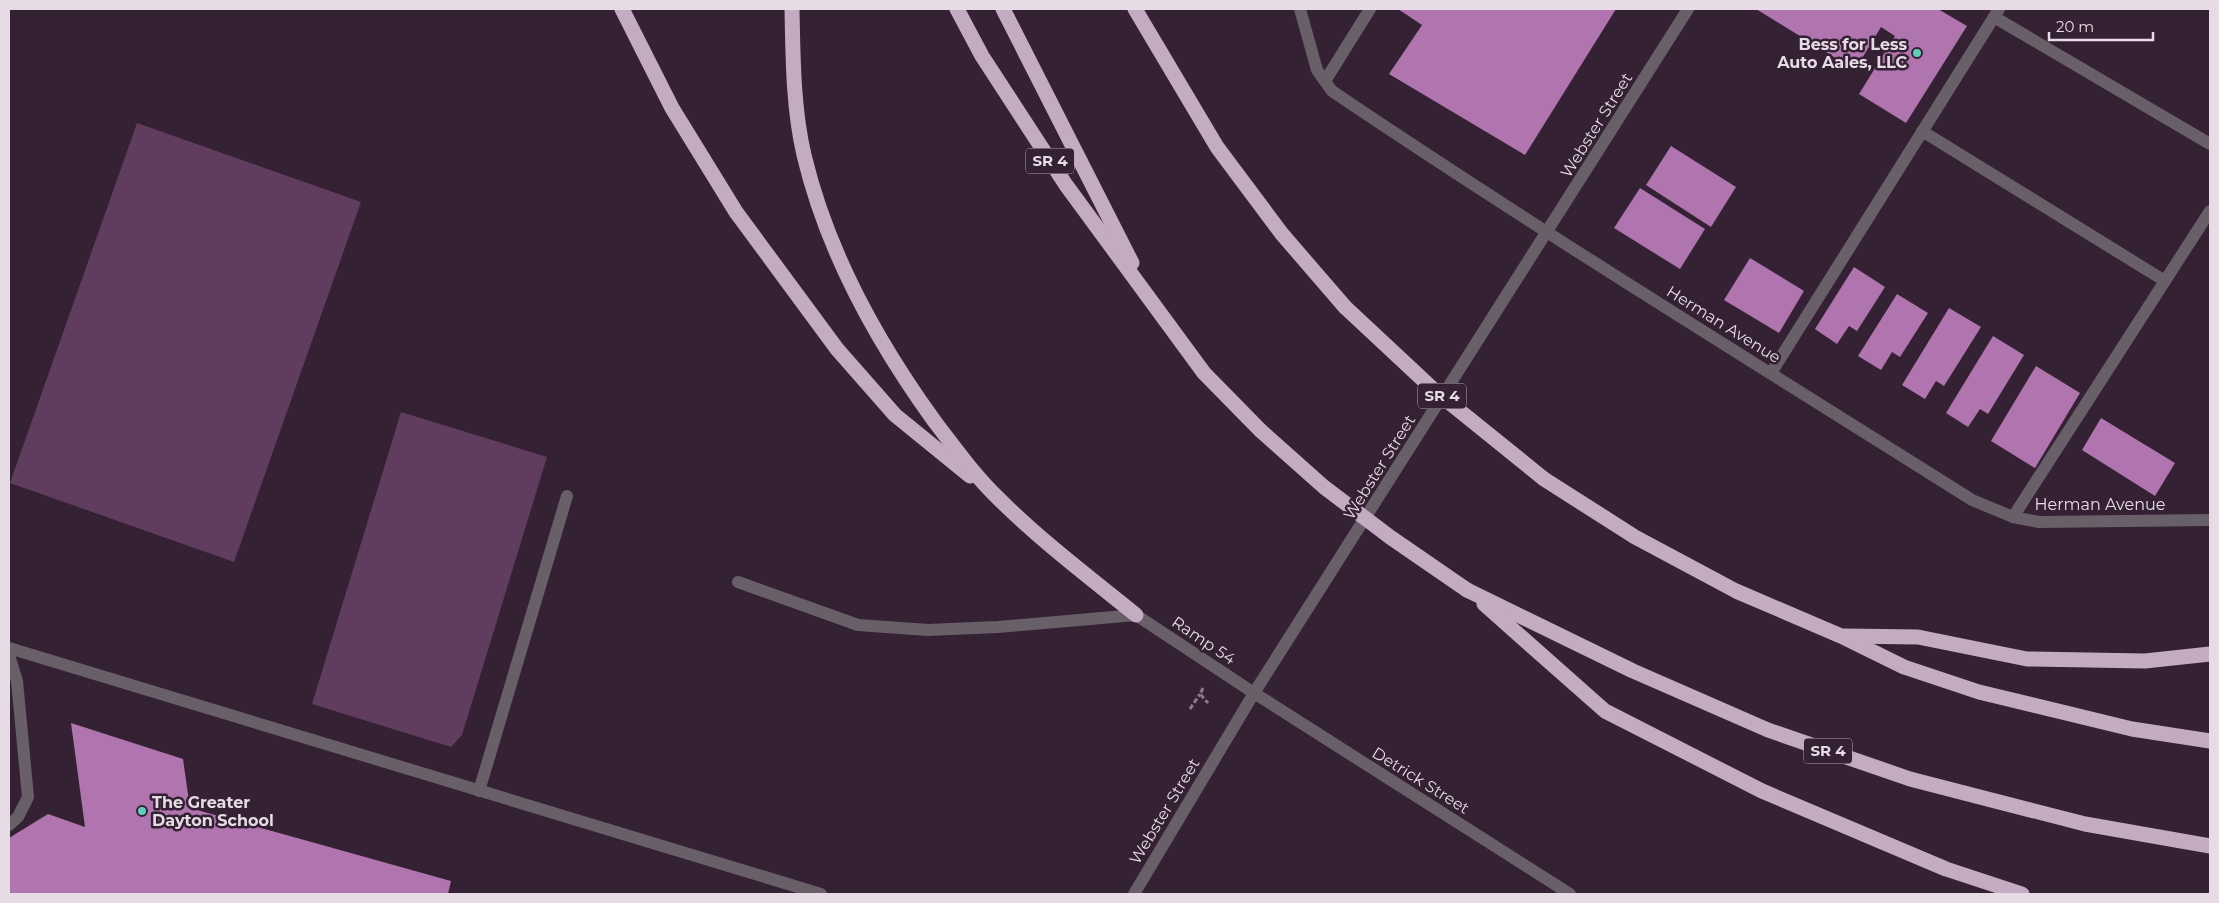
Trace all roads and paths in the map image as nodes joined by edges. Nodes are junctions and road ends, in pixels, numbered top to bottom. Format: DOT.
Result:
graph roads {
  1 [pos="622,9"];
  2 [pos="792,9"];
  3 [pos="957,9"];
  4 [pos="1003,9"];
  5 [pos="1135,9"];
  6 [pos="1148,9"];
  7 [pos="1300,9"];
  8 [pos="1370,9"];
  9 [pos="1688,9"];
  10 [pos="1996,13"];
  11 [pos="1160,49"];
  12 [pos="1325,81"];
  13 [pos="1922,131"];
  14 [pos="2210,144"];
  15 [pos="2210,211"];
  16 [pos="1548,231"];
  17 [pos="2165,281"];
  18 [pos="1154,307"];
  19 [pos="1771,373"];
  20 [pos="566,496"];
  21 [pos="997,497"];
  22 [pos="2013,517"];
  23 [pos="2210,520"];
  24 [pos="738,582"];
  25 [pos="1467,590"];
  26 [pos="1136,615"];
  27 [pos="1841,636"];
  28 [pos="9,648"];
  29 [pos="2210,654"];
  30 [pos="9,655"];
  31 [pos="1205,686"];
  32 [pos="1254,693"];
  33 [pos="1200,694"];
  34 [pos="1208,703"];
  35 [pos="1190,709"];
  36 [pos="2210,741"];
  37 [pos="479,791"];
  38 [pos="9,824"];
  39 [pos="2210,846"];
  40 [pos="783,889"];
  41 [pos="821,894"];
  42 [pos="1134,894"];
  43 [pos="1570,894"];
  44 [pos="2022,894"];
  1 -- 21 [label="highway"];
  2 -- 21 [label="highway"];
  3 -- 18 [label="highway, SR 4"];
  4 -- 18 [label="highway"];
  5 -- 11 [label="highway, SR 4"];
  6 -- 11 [label="highway"];
  7 -- 12 [label="street, Herman Avenue"];
  8 -- 12 [label="street"];
  9 -- 16 [label="street, Webster Street"];
  10 -- 13 [label="street"];
  10 -- 14 [label="street"];
  11 -- 27 [label="highway, SR 4, bridge"];
  12 -- 16 [label="street, Herman Avenue"];
  13 -- 17 [label="street"];
  13 -- 19 [label="street"];
  15 -- 17 [label="street"];
  16 -- 19 [label="street, Herman Avenue"];
  16 -- 32 [label="street, Webster Street"];
  17 -- 22 [label="street"];
  18 -- 25 [label="highway, SR 4, bridge"];
  19 -- 22 [label="street, Herman Avenue"];
  20 -- 37 [label="street"];
  21 -- 26 [label="highway"];
  22 -- 23 [label="street, Herman Avenue"];
  24 -- 26 [label="street"];
  25 -- 39 [label="highway, SR 4"];
  25 -- 44 [label="highway"];
  26 -- 32 [label="street, Ramp 54"];
  27 -- 29 [label="highway"];
  27 -- 36 [label="highway, SR 4"];
  28 -- 37 [label="street"];
  30 -- 38 [label="street"];
  31 -- 33 [label="path"];
  32 -- 42 [label="street, Webster Street"];
  32 -- 43 [label="street, Detrick Street"];
  33 -- 34 [label="path"];
  33 -- 35 [label="path"];
  37 -- 40 [label="street"];
  40 -- 41 [label="street"];
}
